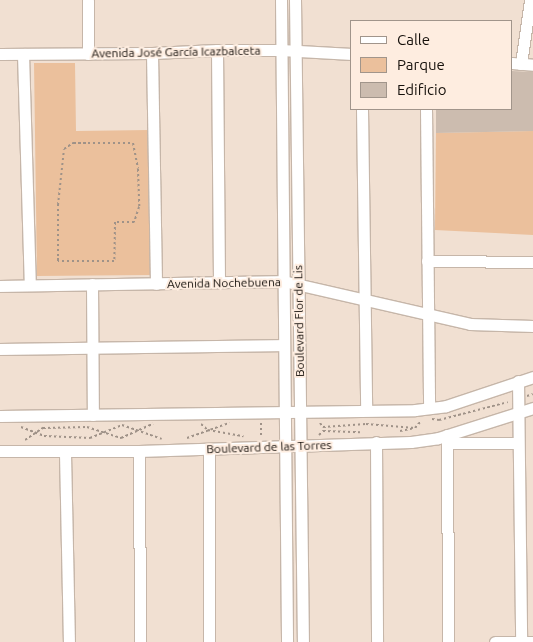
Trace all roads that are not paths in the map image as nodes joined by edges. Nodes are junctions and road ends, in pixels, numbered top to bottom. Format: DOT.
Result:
graph roads {
  1 [pos="88,0"];
  2 [pos="280,0"];
  3 [pos="295,0"];
  4 [pos="530,0"];
  5 [pos="217,50"];
  6 [pos="281,50"];
  7 [pos="295,51"];
  8 [pos="152,53"];
  9 [pos="0,54"];
  10 [pos="23,54"];
  11 [pos="88,54"];
  12 [pos="350,54"];
  13 [pos="522,64"];
  14 [pos="362,110"];
  15 [pos="426,110"];
  16 [pos="427,261"];
  17 [pos="533,262"];
  18 [pos="283,281"];
  19 [pos="220,282"];
  20 [pos="298,283"];
  21 [pos="92,284"];
  22 [pos="156,284"];
  23 [pos="30,285"];
  24 [pos="0,286"];
  25 [pos="365,298"];
  26 [pos="428,314"];
  27 [pos="533,326"];
  28 [pos="284,345"];
  29 [pos="92,348"];
  30 [pos="0,349"];
  31 [pos="533,377"];
  32 [pos="518,381"];
  33 [pos="429,408"];
  34 [pos="533,408"];
  35 [pos="366,410"];
  36 [pos="285,412"];
  37 [pos="300,412"];
  38 [pos="517,413"];
  39 [pos="93,415"];
  40 [pos="0,416"];
  41 [pos="447,439"];
  42 [pos="376,442"];
  43 [pos="517,443"];
  44 [pos="285,447"];
  45 [pos="301,447"];
  46 [pos="209,449"];
  47 [pos="0,451"];
  48 [pos="65,452"];
  49 [pos="139,452"];
  50 [pos="69,642"];
  51 [pos="140,642"];
  52 [pos="210,642"];
  53 [pos="287,642"];
  54 [pos="303,642"];
  55 [pos="377,642"];
  56 [pos="448,642"];
  57 [pos="495,642"];
  58 [pos="521,642"];
  59 [pos="533,642"];
  1 -- 11 [label="street"];
  2 -- 6 [label="street, Boulevard Flor de Lis"];
  3 -- 7 [label="street, Boulevard Flor de Lis"];
  4 -- 13 [label="street"];
  5 -- 6 [label="street, Avenida José García Icazbalceta"];
  5 -- 8 [label="street, Avenida José García Icazbalceta"];
  5 -- 19 [label="street"];
  6 -- 7 [label="street, Avenida José García Icazbalceta"];
  6 -- 18 [label="street, Boulevard Flor de Lis"];
  7 -- 12 [label="street, Avenida José García Icazbalceta"];
  7 -- 20 [label="street, Boulevard Flor de Lis"];
  8 -- 11 [label="street, Avenida José García Icazbalceta"];
  8 -- 22 [label="street"];
  9 -- 10 [label="street, Avenida José García Icazbalceta"];
  10 -- 11 [label="street, Avenida José García Icazbalceta"];
  10 -- 23 [label="street"];
  14 -- 25 [label="street"];
  15 -- 16 [label="street"];
  16 -- 17 [label="street"];
  16 -- 26 [label="street"];
  18 -- 19 [label="street, Avenida Nochebuena"];
  18 -- 20 [label="street, Avenida Nochebuena"];
  18 -- 28 [label="street, Boulevard Flor de Lis"];
  19 -- 22 [label="street, Avenida Nochebuena"];
  20 -- 25 [label="street, Avenida Nochebuena"];
  20 -- 37 [label="street, Boulevard Flor de Lis"];
  21 -- 22 [label="street, Avenida Nochebuena"];
  21 -- 23 [label="street, Avenida Nochebuena"];
  21 -- 29 [label="street"];
  23 -- 24 [label="street, Avenida Nochebuena"];
  25 -- 26 [label="street, Avenida Nochebuena"];
  25 -- 35 [label="street"];
  26 -- 27 [label="street, Avenida Nochebuena"];
  26 -- 33 [label="street"];
  28 -- 29 [label="street"];
  28 -- 36 [label="street, Boulevard Flor de Lis"];
  29 -- 30 [label="street"];
  29 -- 39 [label="street"];
  31 -- 32 [label="street"];
  32 -- 33 [label="street"];
  32 -- 38 [label="street"];
  33 -- 35 [label="street"];
  34 -- 38 [label="street, Boulevard de las Torres"];
  35 -- 37 [label="street"];
  36 -- 37 [label="street"];
  36 -- 39 [label="street"];
  36 -- 44 [label="street, Boulevard Flor de Lis"];
  37 -- 45 [label="street, Boulevard Flor de Lis"];
  38 -- 41 [label="street, Boulevard de las Torres"];
  38 -- 43 [label="street"];
  39 -- 40 [label="street"];
  41 -- 42 [label="street, Boulevard de las Torres"];
  41 -- 43 [label="street"];
  41 -- 56 [label="street"];
  42 -- 45 [label="street, Boulevard de las Torres"];
  42 -- 55 [label="street"];
  43 -- 58 [label="street"];
  44 -- 45 [label="street, Boulevard de las Torres"];
  44 -- 46 [label="street, Boulevard de las Torres"];
  44 -- 53 [label="street, Boulevard Flor de Lis"];
  45 -- 54 [label="street, Boulevard Flor de Lis"];
  46 -- 49 [label="street, Boulevard de las Torres"];
  46 -- 52 [label="street"];
  47 -- 48 [label="street, Boulevard de las Torres"];
  48 -- 49 [label="street, Boulevard de las Torres"];
  48 -- 50 [label="street"];
  49 -- 51 [label="street"];
  57 -- 58 [label="street"];
  58 -- 59 [label="street"];
}
